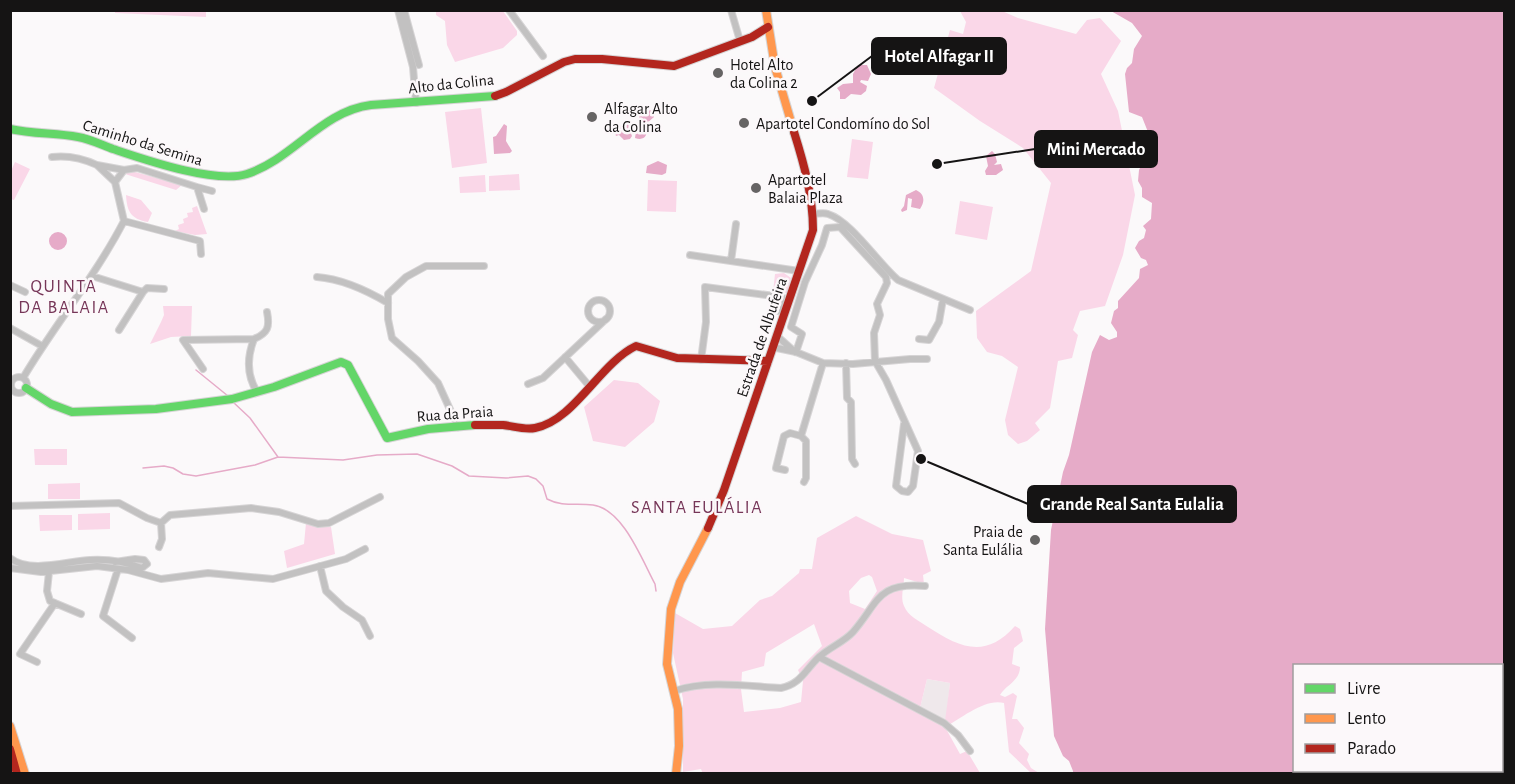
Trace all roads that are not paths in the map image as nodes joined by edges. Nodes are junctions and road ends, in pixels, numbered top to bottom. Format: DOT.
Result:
graph roads {
  1 [pos="398,10"];
  2 [pos="404,10"];
  3 [pos="508,10"];
  4 [pos="731,10"];
  5 [pos="766,10"];
  6 [pos="768,27"];
  7 [pos="752,37"];
  8 [pos="740,41"];
  9 [pos="771,46"];
  10 [pos="543,56"];
  11 [pos="419,65"];
  12 [pos="416,103"];
  13 [pos="10,129"];
  14 [pos="52,158"];
  15 [pos="97,165"];
  16 [pos="124,170"];
  17 [pos="232,178"];
  18 [pos="115,182"];
  19 [pos="197,187"];
  20 [pos="212,191"];
  21 [pos="204,208"];
  22 [pos="813,214"];
  23 [pos="124,221"];
  24 [pos="736,224"];
  25 [pos="201,254"];
  26 [pos="690,255"];
  27 [pos="731,261"];
  28 [pos="484,266"];
  29 [pos="799,271"];
  30 [pos="92,276"];
  31 [pos="317,277"];
  32 [pos="10,285"];
  33 [pos="164,289"];
  34 [pos="26,292"];
  35 [pos="142,292"];
  36 [pos="943,299"];
  37 [pos="388,303"];
  38 [pos="970,310"];
  39 [pos="778,311"];
  40 [pos="267,312"];
  41 [pos="606,319"];
  42 [pos="592,320"];
  43 [pos="10,328"];
  44 [pos="119,330"];
  45 [pos="591,331"];
  46 [pos="777,336"];
  47 [pos="254,339"];
  48 [pos="919,339"];
  49 [pos="42,345"];
  50 [pos="772,347"];
  51 [pos="796,352"];
  52 [pos="565,357"];
  53 [pos="927,359"];
  54 [pos="701,360"];
  55 [pos="768,361"];
  56 [pos="885,361"];
  57 [pos="875,362"];
  58 [pos="823,363"];
  59 [pos="849,364"];
  60 [pos="203,369"];
  61 [pos="879,369"];
  62 [pos="10,372"];
  63 [pos="20,378"];
  64 [pos="528,384"];
  65 [pos="590,387"];
  66 [pos="26,388"];
  67 [pos="12,391"];
  68 [pos="258,392"];
  69 [pos="904,423"];
  70 [pos="458,427"];
  71 [pos="801,436"];
  72 [pos="855,464"];
  73 [pos="785,470"];
  74 [pos="804,482"];
  75 [pos="380,497"];
  76 [pos="10,506"];
  77 [pos="161,523"];
  78 [pos="159,547"];
  79 [pos="365,549"];
  80 [pos="10,558"];
  81 [pos="117,565"];
  82 [pos="320,566"];
  83 [pos="10,568"];
  84 [pos="49,572"];
  85 [pos="926,586"];
  86 [pos="55,603"];
  87 [pos="81,614"];
  88 [pos="370,636"];
  89 [pos="132,638"];
  90 [pos="819,657"];
  91 [pos="37,662"];
  92 [pos="674,691"];
  93 [pos="10,726"];
  94 [pos="10,750"];
  95 [pos="970,751"];
  96 [pos="17,774"];
  97 [pos="25,774"];
  98 [pos="676,774"];
  1 -- 12 [label="street"];
  2 -- 11 [label="street"];
  3 -- 10 [label="street"];
  4 -- 8 [label="street"];
  5 -- 6 [label="street, Estrada de Albufeira"];
  6 -- 7 [label="street, Alto da Colina"];
  6 -- 9 [label="street, Estrada de Albufeira"];
  7 -- 8 [label="street, Alto da Colina"];
  7 -- 9 [label="street"];
  8 -- 12 [label="street, Alto da Colina"];
  9 -- 22 [label="street, Estrada de Albufeira"];
  12 -- 17 [label="street, Alto da Colina"];
  13 -- 17 [label="street, Caminho da Semina"];
  14 -- 15 [label="street"];
  15 -- 16 [label="street"];
  15 -- 18 [label="street"];
  16 -- 18 [label="street"];
  16 -- 19 [label="street"];
  18 -- 23 [label="street"];
  19 -- 20 [label="street"];
  19 -- 21 [label="street"];
  22 -- 29 [label="street, Estrada de Albufeira"];
  22 -- 36 [label="street"];
  23 -- 25 [label="street"];
  23 -- 30 [label="street"];
  24 -- 27 [label="street"];
  26 -- 27 [label="street"];
  27 -- 29 [label="street"];
  28 -- 37 [label="street"];
  29 -- 46 [label="street, Estrada de Albufeira"];
  30 -- 35 [label="street"];
  30 -- 49 [label="street"];
  31 -- 37 [label="street"];
  32 -- 34 [label="street"];
  33 -- 35 [label="street"];
  35 -- 44 [label="street"];
  36 -- 38 [label="street"];
  36 -- 48 [label="street"];
  37 -- 70 [label="street"];
  39 -- 54 [label="street"];
  40 -- 47 [label="street"];
  41 -- 42 [label="street"];
  41 -- 42 [label="street"];
  41 -- 45 [label="street"];
  42 -- 45 [label="street"];
  43 -- 49 [label="street"];
  45 -- 52 [label="street"];
  46 -- 50 [label="street, Estrada de Albufeira"];
  46 -- 51 [label="street"];
  47 -- 60 [label="street"];
  47 -- 68 [label="street"];
  49 -- 63 [label="street"];
  50 -- 51 [label="street"];
  50 -- 55 [label="street, Estrada de Albufeira"];
  51 -- 57 [label="street"];
  51 -- 58 [label="street"];
  52 -- 64 [label="street"];
  52 -- 65 [label="street"];
  53 -- 56 [label="street"];
  54 -- 55 [label="street, Rua da Praia"];
  54 -- 65 [label="street, Rua da Praia"];
  55 -- 92 [label="street, Estrada de Albufeira"];
  56 -- 57 [label="street"];
  56 -- 61 [label="street"];
  57 -- 59 [label="street"];
  57 -- 61 [label="street"];
  58 -- 59 [label="street"];
  58 -- 71 [label="street"];
  59 -- 61 [label="street"];
  59 -- 72 [label="street"];
  61 -- 69 [label="street"];
  62 -- 63 [label="street"];
  63 -- 66 [label="street"];
  63 -- 67 [label="street"];
  65 -- 70 [label="street, Rua da Praia"];
  66 -- 67 [label="street"];
  66 -- 68 [label="street, Rua da Praia"];
  68 -- 70 [label="street, Rua da Praia"];
  69 -- 69 [label="street"];
  71 -- 73 [label="street"];
  71 -- 74 [label="street"];
  75 -- 77 [label="street"];
  76 -- 77 [label="street"];
  77 -- 78 [label="street"];
  79 -- 82 [label="street"];
  80 -- 81 [label="street"];
  81 -- 82 [label="street"];
  81 -- 84 [label="street"];
  81 -- 89 [label="street"];
  82 -- 88 [label="street"];
  83 -- 84 [label="street"];
  84 -- 86 [label="street"];
  85 -- 90 [label="street"];
  86 -- 87 [label="street"];
  86 -- 91 [label="street"];
  90 -- 92 [label="street"];
  90 -- 95 [label="street"];
  92 -- 98 [label="street, Estrada de Albufeira"];
  93 -- 97 [label="street"];
  94 -- 96 [label="street"];
}
